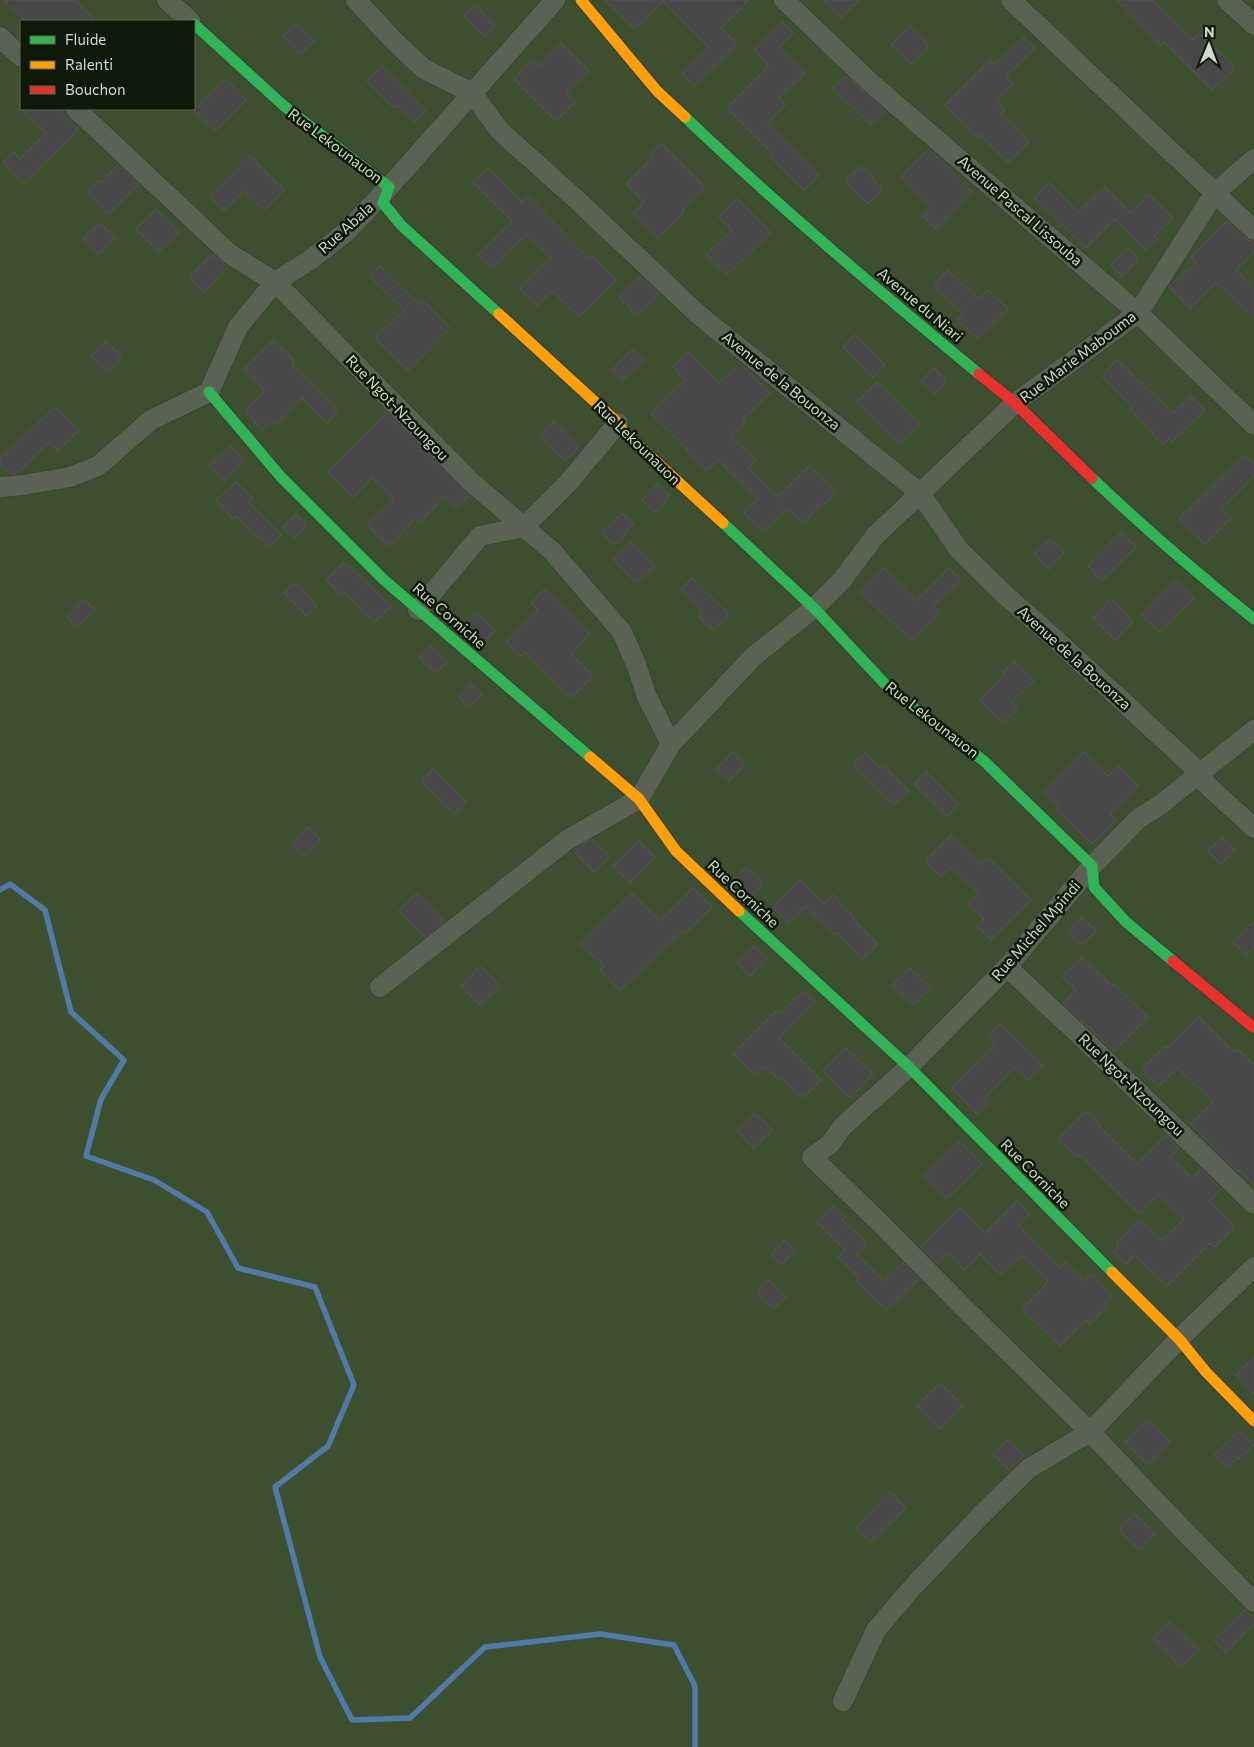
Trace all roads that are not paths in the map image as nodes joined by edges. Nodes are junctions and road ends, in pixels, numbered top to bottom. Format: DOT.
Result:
graph roads {
  1 [pos="167,0"];
  2 [pos="356,0"];
  3 [pos="555,0"];
  4 [pos="582,0"];
  5 [pos="784,0"];
  6 [pos="1011,0"];
  7 [pos="1227,0"];
  8 [pos="189,20"];
  9 [pos="1254,24"];
  10 [pos="195,25"];
  11 [pos="0,37"];
  12 [pos="20,56"];
  13 [pos="472,94"];
  14 [pos="77,110"];
  15 [pos="1254,159"];
  16 [pos="389,188"];
  17 [pos="1214,194"];
  18 [pos="1254,230"];
  19 [pos="275,282"];
  20 [pos="1138,313"];
  21 [pos="210,392"];
  22 [pos="1015,404"];
  23 [pos="618,423"];
  24 [pos="1254,425"];
  25 [pos="0,487"];
  26 [pos="920,493"];
  27 [pos="524,527"];
  28 [pos="814,608"];
  29 [pos="418,610"];
  30 [pos="1254,619"];
  31 [pos="1254,730"];
  32 [pos="671,744"];
  33 [pos="1199,772"];
  34 [pos="639,799"];
  35 [pos="1254,828"];
  36 [pos="1092,866"];
  37 [pos="1007,967"];
  38 [pos="380,988"];
  39 [pos="1254,1028"];
  40 [pos="909,1067"];
  41 [pos="1254,1204"];
  42 [pos="1254,1267"];
  43 [pos="1179,1339"];
  44 [pos="1254,1421"];
  45 [pos="1090,1432"];
  46 [pos="1254,1602"];
  47 [pos="843,1701"];
  1 -- 8 [label="street"];
  2 -- 13 [label="street, Avenue de la Bouonza"];
  3 -- 13 [label="street, Rue Abala"];
  4 -- 22 [label="street, Avenue du Niari"];
  5 -- 20 [label="street, Avenue Pascal Lissouba"];
  6 -- 17 [label="street"];
  7 -- 9 [label="street"];
  10 -- 16 [label="street, Rue Lekounauon"];
  11 -- 12 [label="street"];
  13 -- 16 [label="street, Rue Abala"];
  13 -- 26 [label="street, Avenue de la Bouonza"];
  14 -- 19 [label="street, Rue Ngot-Nzoungou"];
  15 -- 17 [label="street, Rue Marie Mabouma"];
  16 -- 19 [label="street, Rue Abala"];
  16 -- 23 [label="street, Rue Lekounauon"];
  17 -- 18 [label="street"];
  17 -- 20 [label="street, Rue Marie Mabouma"];
  19 -- 21 [label="street, Rue Abala"];
  19 -- 27 [label="street, Rue Ngot-Nzoungou"];
  20 -- 22 [label="street, Rue Marie Mabouma"];
  20 -- 24 [label="street, Avenue Pascal Lissouba"];
  21 -- 25 [label="street"];
  21 -- 29 [label="street, Rue Corniche"];
  22 -- 26 [label="street, Rue Marie Mabouma"];
  22 -- 30 [label="street, Avenue du Niari"];
  23 -- 27 [label="street"];
  23 -- 28 [label="street, Rue Lekounauon"];
  26 -- 28 [label="street, Rue Marie Mabouma"];
  26 -- 33 [label="street, Avenue de la Bouonza"];
  27 -- 29 [label="street"];
  27 -- 32 [label="street, Rue Ngot-Nzoungou"];
  28 -- 32 [label="street, Rue Marie Mabouma"];
  28 -- 36 [label="street, Rue Lekounauon"];
  29 -- 34 [label="street, Rue Corniche"];
  31 -- 33 [label="street, Rue Michel Mpindi"];
  32 -- 34 [label="street, Rue Marie Mabouma"];
  33 -- 35 [label="street, Avenue de la Bouonza"];
  33 -- 36 [label="street, Rue Michel Mpindi"];
  34 -- 38 [label="street"];
  34 -- 40 [label="street, Rue Corniche"];
  36 -- 37 [label="street, Rue Michel Mpindi"];
  36 -- 39 [label="street"];
  37 -- 40 [label="street, Rue Michel Mpindi"];
  37 -- 41 [label="street, Rue Ngot-Nzoungou"];
  40 -- 43 [label="street, Rue Corniche"];
  40 -- 45 [label="street, Rue Michel Mpindi"];
  42 -- 43 [label="street"];
  43 -- 44 [label="street, Rue Corniche"];
  43 -- 45 [label="street"];
  45 -- 46 [label="street"];
  45 -- 47 [label="street"];
}
